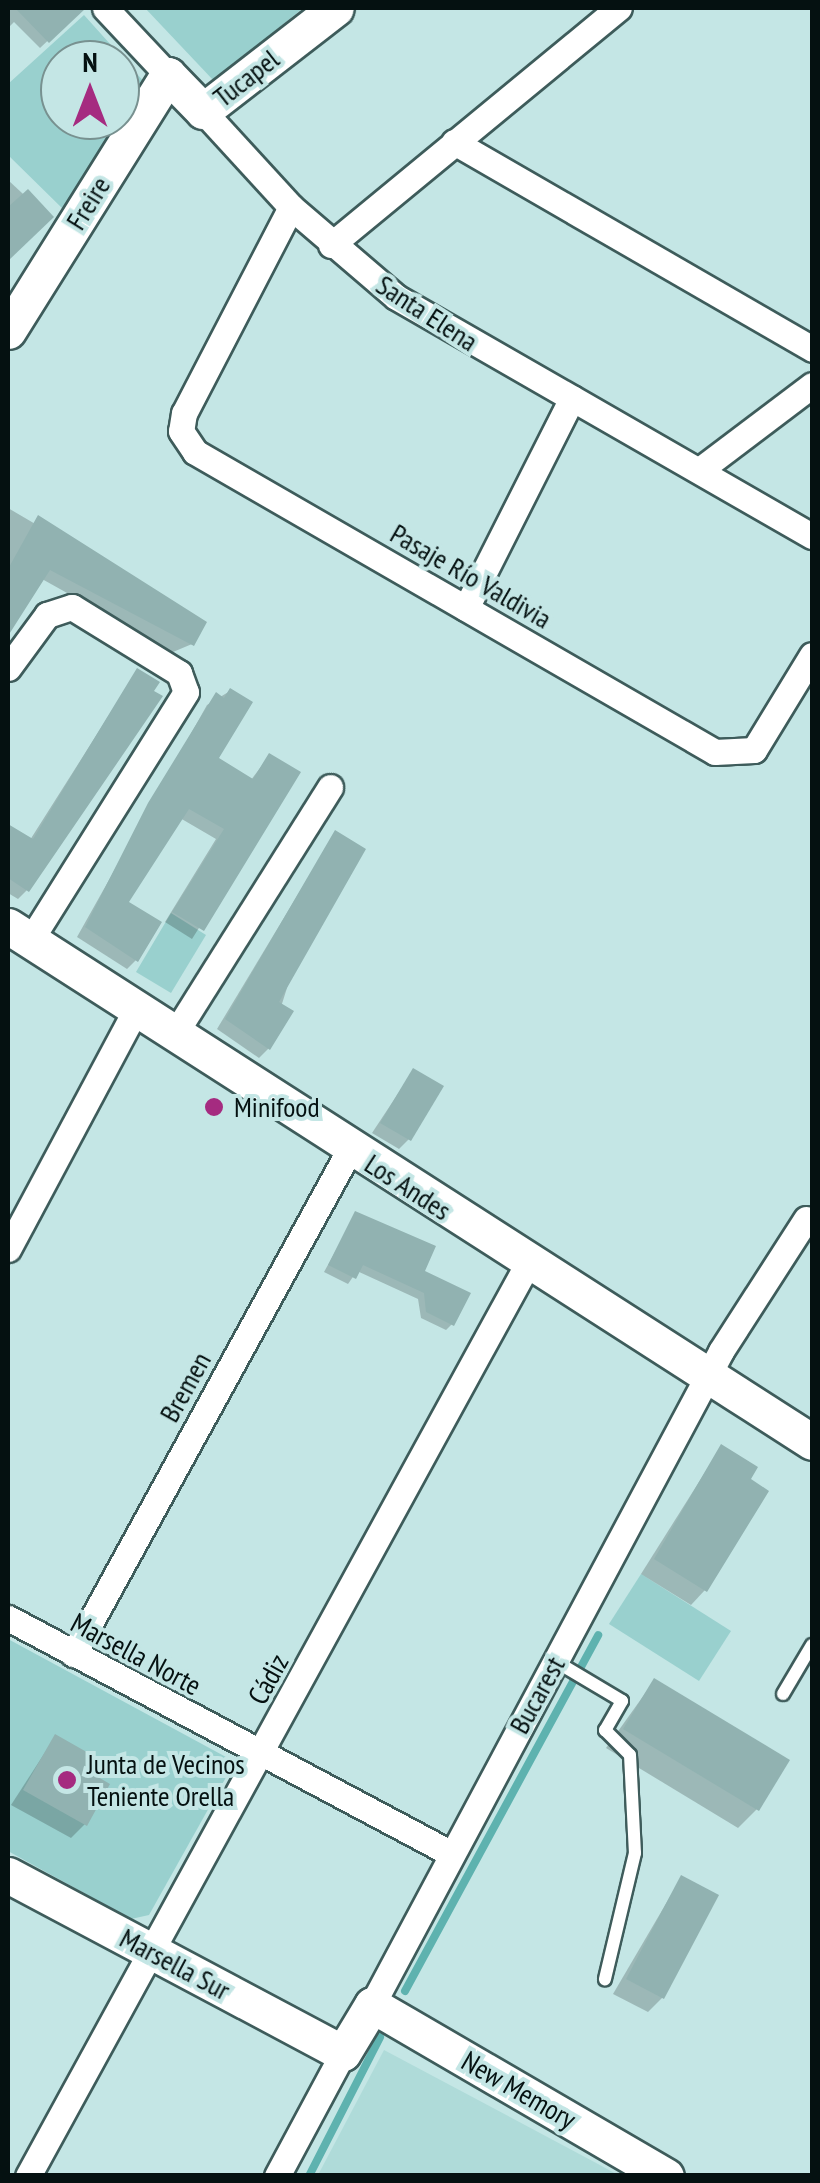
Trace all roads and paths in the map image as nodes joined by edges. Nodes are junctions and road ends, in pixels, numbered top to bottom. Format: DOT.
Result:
graph roads {
  1 [pos="105,8"];
  2 [pos="336,8"];
  3 [pos="620,8"];
  4 [pos="168,75"];
  5 [pos="203,111"];
  6 [pos="454,142"];
  7 [pos="291,207"];
  8 [pos="331,245"];
  9 [pos="12,311"];
  10 [pos="812,349"];
  11 [pos="812,385"];
  12 [pos="572,398"];
  13 [pos="701,469"];
  14 [pos="812,536"];
  15 [pos="466,608"];
  16 [pos="812,655"];
  17 [pos="8,668"];
  18 [pos="330,788"];
  19 [pos="19,933"];
  20 [pos="136,1009"];
  21 [pos="174,1035"];
  22 [pos="350,1149"];
  23 [pos="806,1220"];
  24 [pos="8,1250"];
  25 [pos="528,1263"];
  26 [pos="712,1376"];
  27 [pos="812,1442"];
  28 [pos="8,1618"];
  29 [pos="812,1645"];
  30 [pos="73,1654"];
  31 [pos="555,1662"];
  32 [pos="783,1694"];
  33 [pos="261,1755"];
  34 [pos="450,1852"];
  35 [pos="8,1875"];
  36 [pos="151,1951"];
  37 [pos="605,1979"];
  38 [pos="372,2005"];
  39 [pos="343,2053"];
  40 [pos="28,2176"];
  41 [pos="277,2176"];
  42 [pos="666,2176"];
  1 -- 4 [label="street, Santa Elena"];
  2 -- 5 [label="street, Tucapel"];
  3 -- 6 [label="street"];
  4 -- 5 [label="street, Santa Elena"];
  4 -- 9 [label="street, Freire"];
  5 -- 7 [label="street, Santa Elena"];
  6 -- 8 [label="street"];
  6 -- 10 [label="street"];
  7 -- 8 [label="street, Santa Elena"];
  7 -- 15 [label="street, Pasaje Río Valdivia"];
  8 -- 12 [label="street, Santa Elena"];
  11 -- 13 [label="street"];
  12 -- 13 [label="street, Santa Elena"];
  12 -- 15 [label="street"];
  13 -- 14 [label="street, Santa Elena"];
  15 -- 16 [label="street, Pasaje Río Valdivia"];
  17 -- 19 [label="street"];
  18 -- 21 [label="street"];
  19 -- 20 [label="street, Los Andes"];
  20 -- 21 [label="street, Los Andes"];
  20 -- 24 [label="street"];
  21 -- 22 [label="street, Los Andes"];
  22 -- 25 [label="street, Los Andes"];
  22 -- 30 [label="street, Bremen"];
  23 -- 26 [label="street, Bucarest"];
  25 -- 26 [label="street, Los Andes"];
  25 -- 33 [label="street, Cádiz"];
  26 -- 27 [label="street, Los Andes"];
  26 -- 31 [label="street, Bucarest"];
  28 -- 30 [label="street, Marsella Norte"];
  29 -- 32 [label="lane"];
  30 -- 33 [label="street, Marsella Norte"];
  31 -- 34 [label="street, Bucarest"];
  31 -- 37 [label="lane"];
  33 -- 34 [label="street, Marsella Norte"];
  33 -- 36 [label="street, Cádiz"];
  34 -- 38 [label="street, Bucarest"];
  35 -- 36 [label="street, Marsella Sur"];
  36 -- 39 [label="street, Marsella Sur"];
  36 -- 40 [label="street, Cádiz"];
  38 -- 39 [label="street, Bucarest"];
  38 -- 42 [label="street, New Memory"];
  39 -- 41 [label="street, Bucarest"];
}
